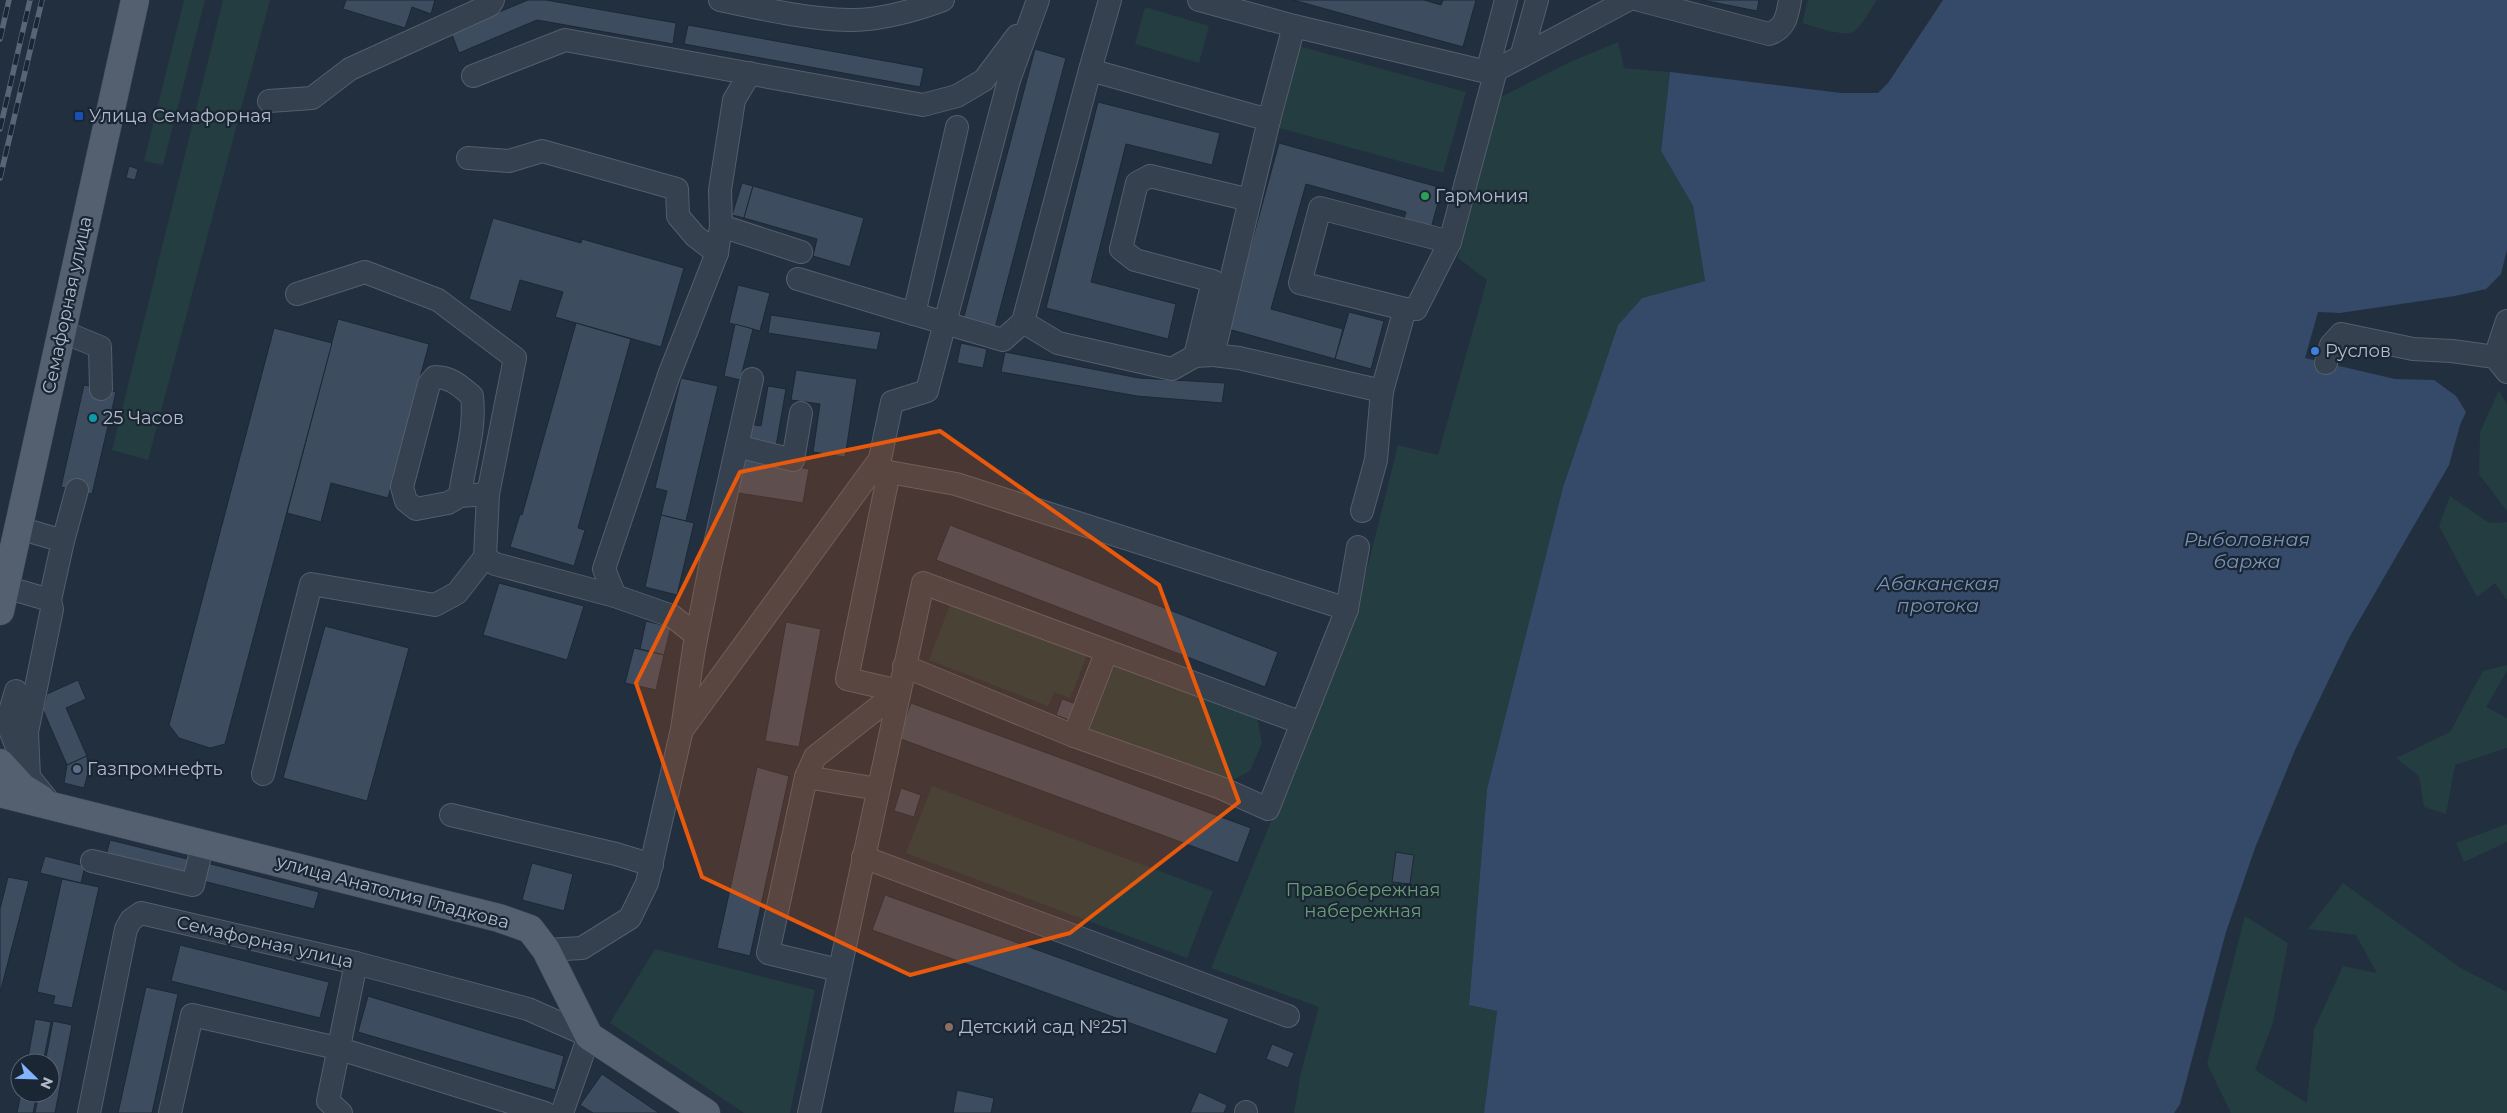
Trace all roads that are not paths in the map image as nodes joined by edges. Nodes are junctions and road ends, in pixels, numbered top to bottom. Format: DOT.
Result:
graph roads {
  1 [pos="135,0"];
  2 [pos="493,0"];
  3 [pos="720,0"];
  4 [pos="943,0"];
  5 [pos="1110,0"];
  6 [pos="1199,0"];
  7 [pos="1506,0"];
  8 [pos="1537,0"];
  9 [pos="1628,0"];
  10 [pos="1639,0"];
  11 [pos="1790,0"];
  12 [pos="911,6"];
  13 [pos="786,7"];
  14 [pos="1035,9"];
  15 [pos="1294,26"];
  16 [pos="1521,57"];
  17 [pos="1090,70"];
  18 [pos="1492,71"];
  19 [pos="750,73"];
  20 [pos="472,76"];
  21 [pos="269,101"];
  22 [pos="1269,120"];
  23 [pos="956,127"];
  24 [pos="468,158"];
  25 [pos="1250,200"];
  26 [pos="721,226"];
  27 [pos="1450,242"];
  28 [pos="801,252"];
  29 [pos="717,253"];
  30 [pos="798,279"];
  31 [pos="297,294"];
  32 [pos="1405,309"];
  33 [pos="914,314"];
  34 [pos="2507,321"];
  35 [pos="944,322"];
  36 [pos="1023,322"];
  37 [pos="61,331"];
  38 [pos="1204,356"];
  39 [pos="2326,363"];
  40 [pos="2501,365"];
  41 [pos="752,379"];
  42 [pos="101,389"];
  43 [pos="1382,391"];
  44 [pos="801,413"];
  45 [pos="737,446"];
  46 [pos="77,490"];
  47 [pos="488,494"];
  48 [pos="460,496"];
  49 [pos="1362,511"];
  50 [pos="19,528"];
  51 [pos="63,541"];
  52 [pos="1358,547"];
  53 [pos="485,557"];
  54 [pos="615,596"];
  55 [pos="3,599"];
  56 [pos="50,600"];
  57 [pos="1347,609"];
  58 [pos="696,635"];
  59 [pos="1106,653"];
  60 [pos="904,666"];
  61 [pos="16,691"];
  62 [pos="899,691"];
  63 [pos="1302,724"];
  64 [pos="682,729"];
  65 [pos="1074,736"];
  66 [pos="0,763"];
  67 [pos="263,774"];
  68 [pos="30,777"];
  69 [pos="806,777"];
  70 [pos="878,789"];
  71 [pos="0,793"];
  72 [pos="53,806"];
  73 [pos="452,815"];
  74 [pos="203,843"];
  75 [pos="863,857"];
  76 [pos="92,861"];
  77 [pos="652,865"];
  78 [pos="546,950"];
  79 [pos="356,963"];
  80 [pos="838,970"];
  81 [pos="1288,1016"];
  82 [pos="589,1036"];
  83 [pos="337,1048"];
  84 [pos="89,1113"];
  85 [pos="170,1113"];
  86 [pos="341,1113"];
  87 [pos="544,1113"];
  88 [pos="562,1113"];
  89 [pos="706,1113"];
  90 [pos="809,1113"];
  1 -- 37 [label="main road, Семафорная улица"];
  2 -- 21 [label="street"];
  3 -- 13 [label="street"];
  4 -- 12 [label="street"];
  5 -- 17 [label="street"];
  6 -- 15 [label="street"];
  7 -- 18 [label="street"];
  8 -- 16 [label="street"];
  9 -- 16 [label="street"];
  10 -- 11 [label="street"];
  12 -- 13 [label="street"];
  14 -- 19 [label="street"];
  14 -- 35 [label="street"];
  15 -- 18 [label="street"];
  15 -- 22 [label="street"];
  16 -- 18 [label="street"];
  17 -- 22 [label="street"];
  17 -- 36 [label="street"];
  18 -- 27 [label="street"];
  19 -- 20 [label="street"];
  19 -- 26 [label="street"];
  22 -- 25 [label="street"];
  23 -- 33 [label="street"];
  24 -- 29 [label="street"];
  25 -- 38 [label="street"];
  25 -- 38 [label="street"];
  26 -- 28 [label="street"];
  26 -- 29 [label="street"];
  27 -- 32 [label="street"];
  27 -- 32 [label="street"];
  29 -- 54 [label="street"];
  30 -- 33 [label="street"];
  31 -- 47 [label="street"];
  32 -- 43 [label="street"];
  33 -- 35 [label="street"];
  34 -- 40 [label="street"];
  35 -- 36 [label="street"];
  35 -- 64 [label="street"];
  36 -- 38 [label="street"];
  37 -- 42 [label="street"];
  37 -- 50 [label="main road, Семафорная улица"];
  38 -- 43 [label="street"];
  39 -- 40 [label="street"];
  41 -- 45 [label="street"];
  43 -- 49 [label="street"];
  44 -- 45 [label="street"];
  45 -- 58 [label="street"];
  46 -- 51 [label="street"];
  47 -- 48 [label="street"];
  47 -- 53 [label="street"];
  48 -- 48 [label="street"];
  50 -- 51 [label="street"];
  50 -- 55 [label="main road, Семафорная улица"];
  51 -- 56 [label="street"];
  52 -- 57 [label="street"];
  53 -- 54 [label="street"];
  53 -- 67 [label="street"];
  54 -- 58 [label="street"];
  55 -- 56 [label="street"];
  56 -- 68 [label="street"];
  57 -- 62 [label="street"];
  57 -- 63 [label="street"];
  58 -- 64 [label="street"];
  59 -- 60 [label="street"];
  59 -- 63 [label="street"];
  59 -- 65 [label="street"];
  60 -- 62 [label="street"];
  60 -- 65 [label="street"];
  61 -- 68 [label="street"];
  62 -- 69 [label="street"];
  62 -- 70 [label="street"];
  63 -- 65 [label="street"];
  64 -- 77 [label="street"];
  66 -- 72 [label="main road"];
  68 -- 72 [label="street"];
  69 -- 70 [label="street"];
  69 -- 80 [label="street"];
  70 -- 75 [label="street"];
  71 -- 72 [label="main road, улица Анатолия Гладкова"];
  72 -- 74 [label="main road, улица Анатолия Гладкова"];
  73 -- 77 [label="street"];
  74 -- 76 [label="street"];
  74 -- 78 [label="main road, улица Анатолия Гладкова"];
  75 -- 80 [label="street"];
  75 -- 81 [label="street"];
  77 -- 78 [label="street"];
  78 -- 82 [label="main road, улица Анатолия Гладкова"];
  79 -- 82 [label="street, Семафорная улица"];
  79 -- 83 [label="street"];
  79 -- 84 [label="street, Семафорная улица"];
  80 -- 90 [label="street"];
  82 -- 88 [label="street"];
  82 -- 89 [label="main road"];
  83 -- 85 [label="street"];
  83 -- 86 [label="street"];
  83 -- 87 [label="street"];
}
